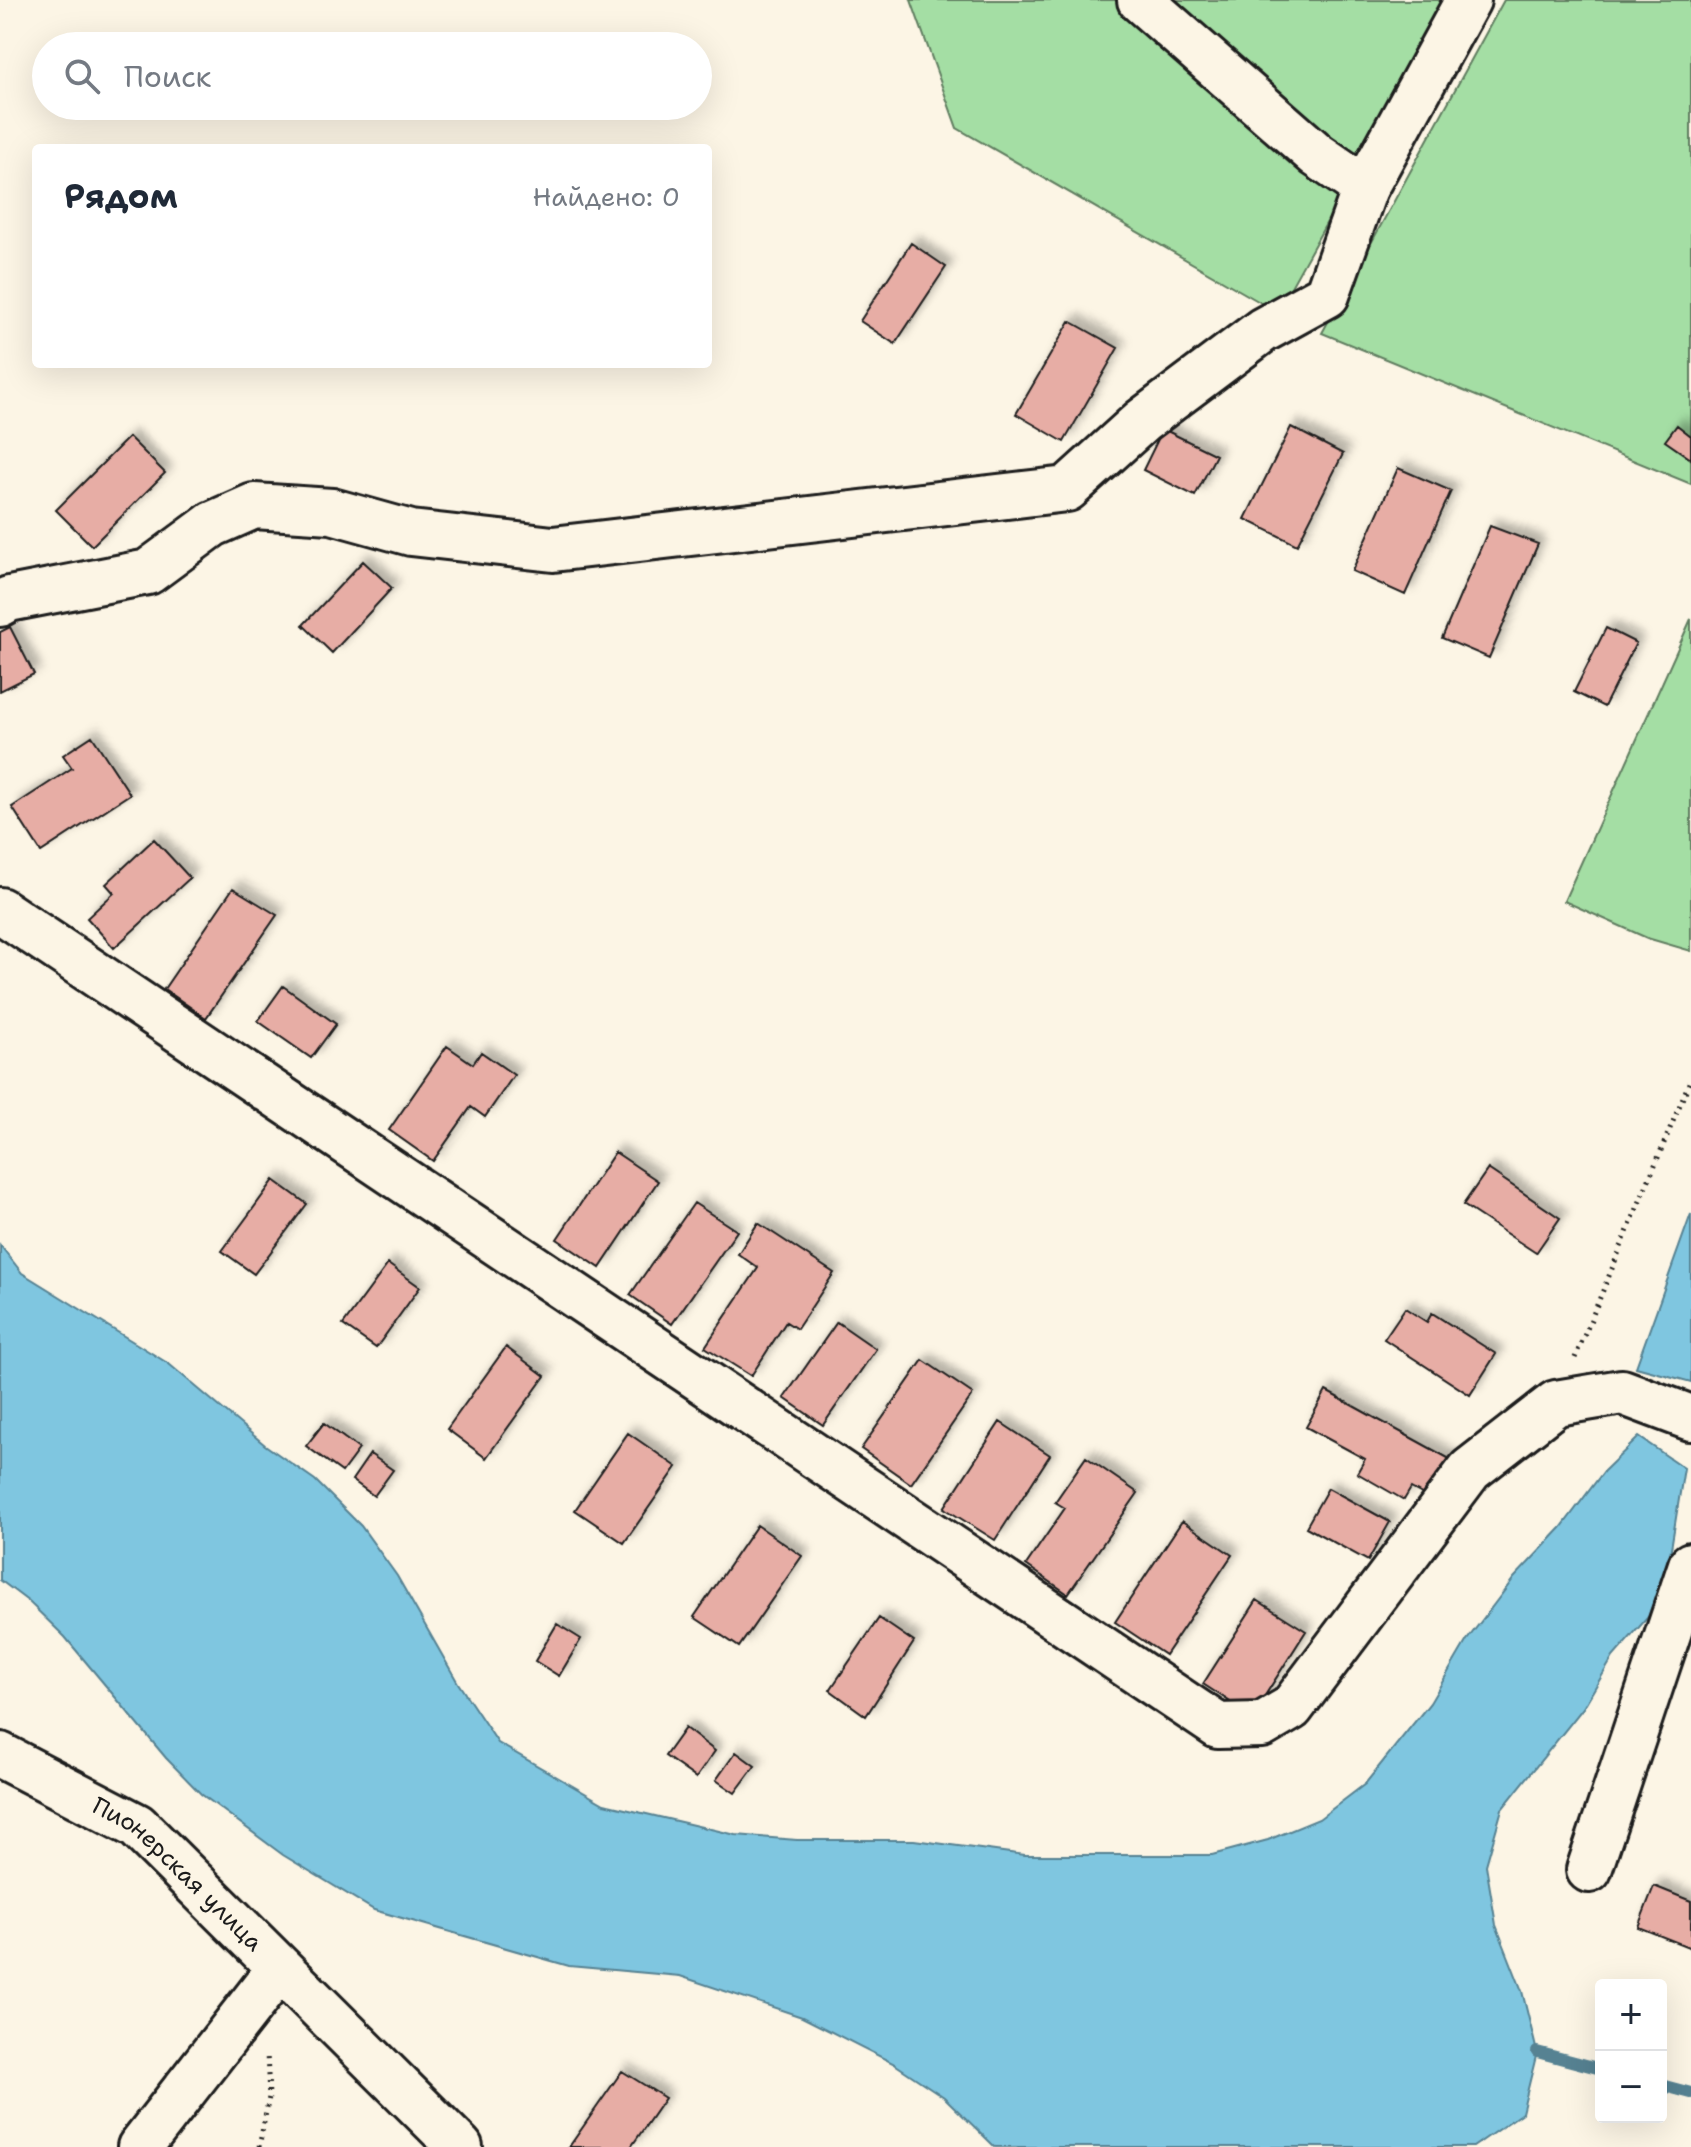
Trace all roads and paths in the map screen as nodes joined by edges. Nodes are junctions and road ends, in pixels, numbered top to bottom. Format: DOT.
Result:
graph roads {
  1 [pos="1140,0"];
  2 [pos="1468,0"];
  3 [pos="1365,188"];
  4 [pos="0,604"];
  5 [pos="0,910"];
  6 [pos="1691,1078"];
  7 [pos="1556,1403"];
  8 [pos="1691,1418"];
  9 [pos="1691,1565"];
  10 [pos="0,1755"];
  11 [pos="1589,1870"];
  12 [pos="269,1982"];
  13 [pos="140,2147"];
  14 [pos="259,2147"];
  15 [pos="460,2147"];
  1 -- 3 [label="street"];
  2 -- 3 [label="street"];
  3 -- 4 [label="street"];
  5 -- 7 [label="street"];
  6 -- 7 [label="path"];
  7 -- 8 [label="street"];
  9 -- 11 [label="street"];
  10 -- 12 [label="street, Пионерская улица"];
  12 -- 13 [label="street"];
  12 -- 14 [label="path"];
  12 -- 15 [label="street, Пионерская улица"];
}
